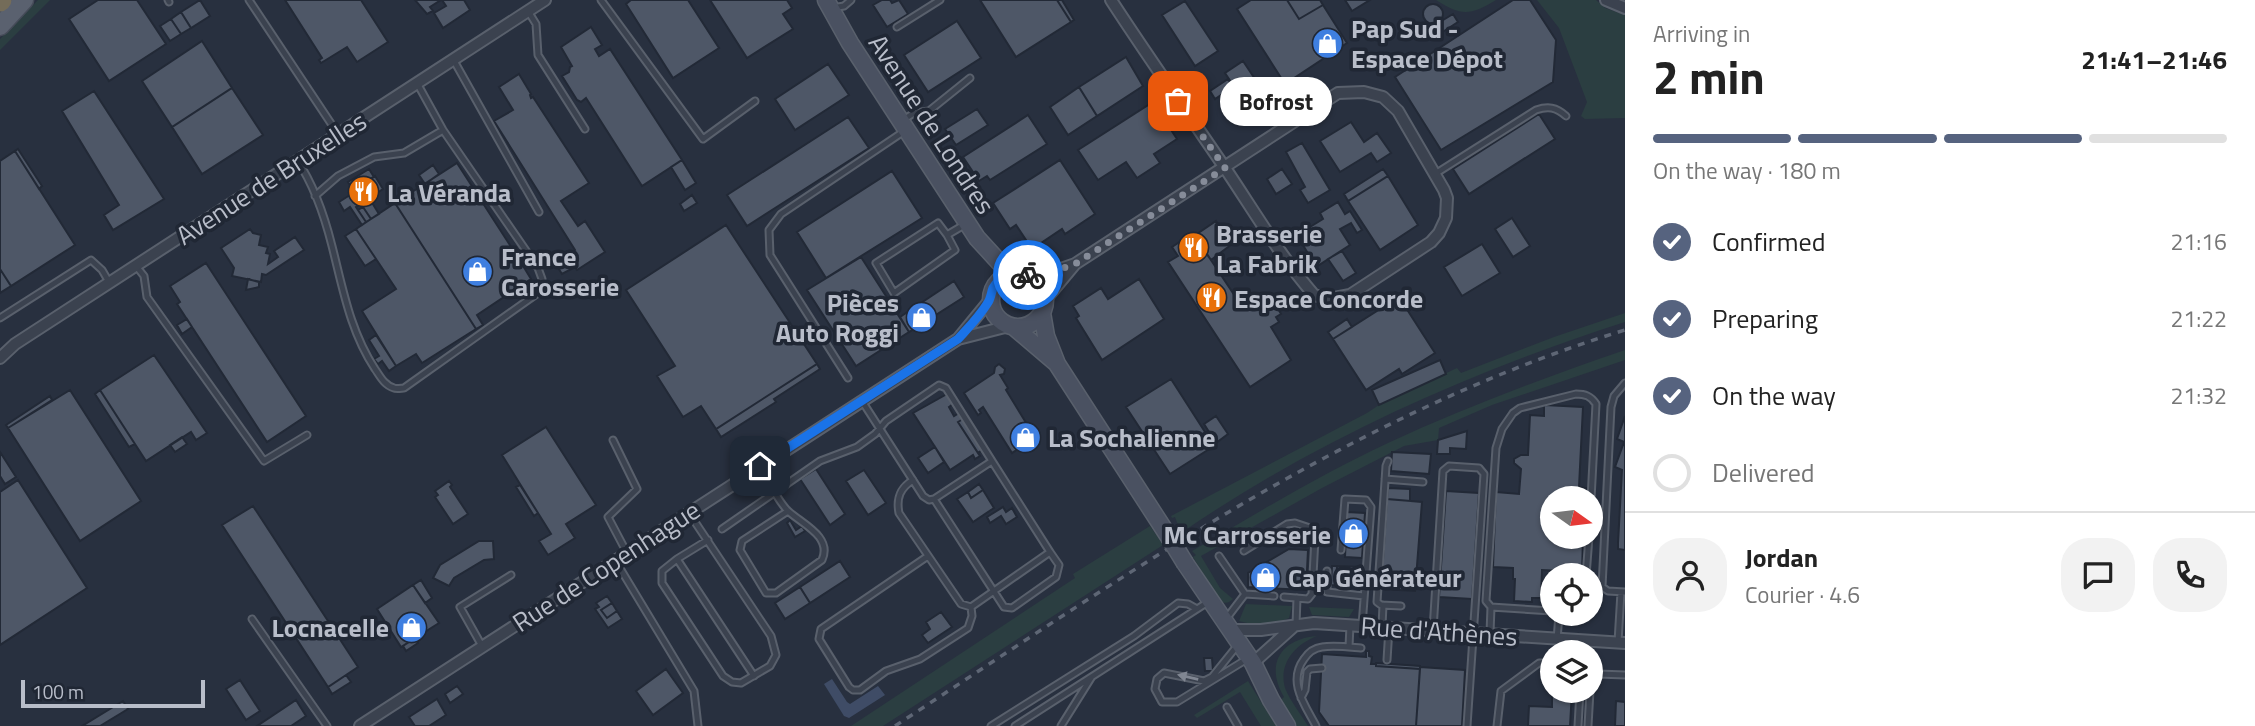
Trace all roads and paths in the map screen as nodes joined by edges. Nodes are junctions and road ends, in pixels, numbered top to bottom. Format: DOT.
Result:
graph roads {
  1 [pos="24,0"];
  2 [pos="249,0"];
  3 [pos="545,0"];
  4 [pos="601,0"];
  5 [pos="851,0"];
  6 [pos="940,0"];
  7 [pos="1111,0"];
  8 [pos="1606,0"];
  9 [pos="828,4"];
  10 [pos="1625,8"];
  11 [pos="528,11"];
  12 [pos="0,26"];
  13 [pos="897,27"];
  14 [pos="453,59"];
  15 [pos="970,78"];
  16 [pos="417,83"];
  17 [pos="755,101"];
  18 [pos="1566,116"];
  19 [pos="903,126"];
  20 [pos="585,129"];
  21 [pos="443,131"];
  22 [pos="338,134"];
  23 [pos="297,160"];
  24 [pos="1225,168"];
  25 [pos="1435,174"];
  26 [pos="315,197"];
  27 [pos="539,212"];
  28 [pos="967,223"];
  29 [pos="947,235"];
  30 [pos="977,238"];
  31 [pos="1075,264"];
  32 [pos="136,265"];
  33 [pos="1021,274"];
  34 [pos="110,282"];
  35 [pos="991,295"];
  36 [pos="1043,307"];
  37 [pos="0,318"];
  38 [pos="1012,327"];
  39 [pos="958,339"];
  40 [pos="0,358"];
  41 [pos="1057,364"];
  42 [pos="848,378"];
  43 [pos="1625,383"];
  44 [pos="862,401"];
  45 [pos="880,428"];
  46 [pos="307,435"];
  47 [pos="613,440"];
  48 [pos="992,461"];
  49 [pos="1388,461"];
  50 [pos="760,466"];
  51 [pos="1385,478"];
  52 [pos="913,480"];
  53 [pos="1423,482"];
  54 [pos="1592,486"];
  55 [pos="775,491"];
  56 [pos="934,499"];
  57 [pos="788,510"];
  58 [pos="689,513"];
  59 [pos="722,529"];
  60 [pos="708,540"];
  61 [pos="1341,550"];
  62 [pos="1244,551"];
  63 [pos="1050,552"];
  64 [pos="626,553"];
  65 [pos="928,556"];
  66 [pos="1219,556"];
  67 [pos="677,559"];
  68 [pos="615,560"];
  69 [pos="1327,571"];
  70 [pos="511,575"];
  71 [pos="994,591"];
  72 [pos="1623,592"];
  73 [pos="1245,594"];
  74 [pos="1274,596"];
  75 [pos="1364,596"];
  76 [pos="1284,597"];
  77 [pos="1297,598"];
  78 [pos="1204,605"];
  79 [pos="1383,605"];
  80 [pos="1401,606"];
  81 [pos="971,607"];
  82 [pos="1491,607"];
  83 [pos="1540,610"];
  84 [pos="252,619"];
  85 [pos="1296,625"];
  86 [pos="1356,625"];
  87 [pos="1558,626"];
  88 [pos="1385,627"];
  89 [pos="1433,630"];
  90 [pos="1472,632"];
  91 [pos="1490,634"];
  92 [pos="1557,640"];
  93 [pos="1603,642"];
  94 [pos="1239,643"];
  95 [pos="1622,643"];
  96 [pos="482,646"];
  97 [pos="1349,647"];
  98 [pos="1361,648"];
  99 [pos="1387,660"];
  100 [pos="1540,663"];
  101 [pos="1322,668"];
  102 [pos="1603,674"];
  103 [pos="1625,675"];
  104 [pos="754,676"];
  105 [pos="1092,677"];
  106 [pos="1301,698"];
  107 [pos="1579,703"];
  108 [pos="1589,703"];
  109 [pos="1227,707"];
  110 [pos="327,726"];
  111 [pos="360,726"];
  112 [pos="698,726"];
  113 [pos="991,726"];
  114 [pos="1015,726"];
  115 [pos="1061,726"];
  116 [pos="1238,726"];
  117 [pos="1287,726"];
  118 [pos="1316,726"];
  119 [pos="1467,726"];
  120 [pos="1497,726"];
  121 [pos="1578,726"];
  122 [pos="1588,726"];
  1 -- 12 [label="main road"];
  2 -- 22 [label="lane"];
  3 -- 11 [label="street, Avenue de Bruxelles"];
  4 -- 17 [label="lane"];
  5 -- 9 [label="lane"];
  6 -- 13 [label="lane"];
  7 -- 24 [label="street"];
  8 -- 10 [label="street"];
  9 -- 19 [label="street, Avenue de Londres"];
  11 -- 14 [label="street, Avenue de Bruxelles"];
  11 -- 20 [label="lane"];
  14 -- 16 [label="street, Avenue de Bruxelles"];
  14 -- 27 [label="lane"];
  15 -- 19 [label="lane"];
  16 -- 21 [label="lane"];
  16 -- 22 [label="street, Avenue de Bruxelles"];
  18 -- 25 [label="lane"];
  19 -- 28 [label="street, Avenue de Londres"];
  19 -- 42 [label="lane"];
  21 -- 26 [label="lane"];
  21 -- 26 [label="lane"];
  22 -- 23 [label="street, Avenue de Bruxelles"];
  23 -- 26 [label="lane"];
  23 -- 32 [label="street, Avenue de Bruxelles"];
  24 -- 25 [label="street"];
  24 -- 25 [label="street"];
  24 -- 31 [label="street"];
  28 -- 29 [label="lane"];
  28 -- 30 [label="street, Avenue de Londres"];
  29 -- 29 [label="lane"];
  30 -- 33 [label="street, Avenue de Londres"];
  30 -- 35 [label="street, Avenue de Londres"];
  31 -- 33 [label="street"];
  31 -- 36 [label="street"];
  32 -- 34 [label="street, Avenue de Bruxelles"];
  32 -- 46 [label="lane"];
  33 -- 35 [label="street"];
  33 -- 36 [label="street"];
  34 -- 37 [label="lane"];
  34 -- 40 [label="street, Avenue de Bruxelles"];
  35 -- 38 [label="street"];
  35 -- 39 [label="street, Rue de Copenhague"];
  36 -- 38 [label="street"];
  36 -- 41 [label="street"];
  38 -- 39 [label="street, Rue de Copenhague"];
  38 -- 41 [label="street"];
  39 -- 44 [label="street, Rue de Copenhague"];
  41 -- 78 [label="street, bridge"];
  43 -- 72 [label="lane"];
  44 -- 45 [label="lane"];
  44 -- 50 [label="street, Rue de Copenhague"];
  45 -- 48 [label="lane"];
  45 -- 52 [label="lane"];
  45 -- 55 [label="lane"];
  47 -- 64 [label="lane"];
  48 -- 56 [label="lane"];
  48 -- 63 [label="lane"];
  49 -- 51 [label="lane"];
  50 -- 55 [label="lane"];
  50 -- 58 [label="street, Rue de Copenhague"];
  51 -- 53 [label="lane"];
  51 -- 79 [label="lane"];
  52 -- 56 [label="lane"];
  52 -- 65 [label="lane"];
  54 -- 82 [label="lane"];
  55 -- 57 [label="lane"];
  55 -- 59 [label="lane"];
  56 -- 71 [label="lane"];
  57 -- 57 [label="lane"];
  58 -- 60 [label="lane"];
  58 -- 64 [label="street, Rue de Copenhague"];
  60 -- 67 [label="lane"];
  60 -- 104 [label="lane"];
  61 -- 75 [label="lane"];
  62 -- 77 [label="lane"];
  63 -- 71 [label="lane"];
  63 -- 71 [label="lane"];
  64 -- 68 [label="street, Rue de Copenhague"];
  65 -- 81 [label="lane"];
  65 -- 81 [label="lane"];
  66 -- 73 [label="lane"];
  67 -- 104 [label="lane"];
  67 -- 104 [label="lane"];
  68 -- 96 [label="street, Rue de Copenhague"];
  68 -- 112 [label="lane"];
  69 -- 75 [label="lane"];
  70 -- 96 [label="lane"];
  71 -- 81 [label="lane"];
  72 -- 95 [label="lane"];
  73 -- 74 [label="lane"];
  73 -- 94 [label="lane"];
  75 -- 86 [label="lane"];
  76 -- 77 [label="lane"];
  77 -- 85 [label="lane"];
  78 -- 94 [label="street"];
  78 -- 105 [label="lane"];
  78 -- 113 [label="lane"];
  79 -- 80 [label="lane"];
  79 -- 88 [label="lane"];
  82 -- 83 [label="lane"];
  82 -- 91 [label="lane"];
  84 -- 110 [label="lane"];
  85 -- 86 [label="street, Rue d'Athènes"];
  85 -- 94 [label="street"];
  85 -- 94 [label="street, Rue d'Athènes"];
  86 -- 88 [label="street, Rue d'Athènes"];
  86 -- 97 [label="lane"];
  87 -- 92 [label="lane"];
  88 -- 89 [label="street, Rue d'Athènes"];
  88 -- 99 [label="lane"];
  89 -- 90 [label="street, Rue d'Athènes"];
  89 -- 90 [label="lane"];
  90 -- 91 [label="street, Rue d'Athènes"];
  90 -- 119 [label="lane"];
  91 -- 92 [label="street, Rue d'Athènes"];
  93 -- 95 [label="street, Rue d'Athènes"];
  94 -- 94 [label="lane, one-way"];
  94 -- 117 [label="street"];
  96 -- 111 [label="street, Rue de Copenhague"];
  97 -- 98 [label="lane"];
  97 -- 106 [label="lane"];
  100 -- 120 [label="lane"];
  101 -- 106 [label="lane"];
  102 -- 103 [label="lane"];
  105 -- 114 [label="lane"];
  105 -- 115 [label="lane"];
  106 -- 118 [label="lane"];
  107 -- 121 [label="lane"];
  108 -- 122 [label="lane"];
  109 -- 116 [label="lane"];
}
